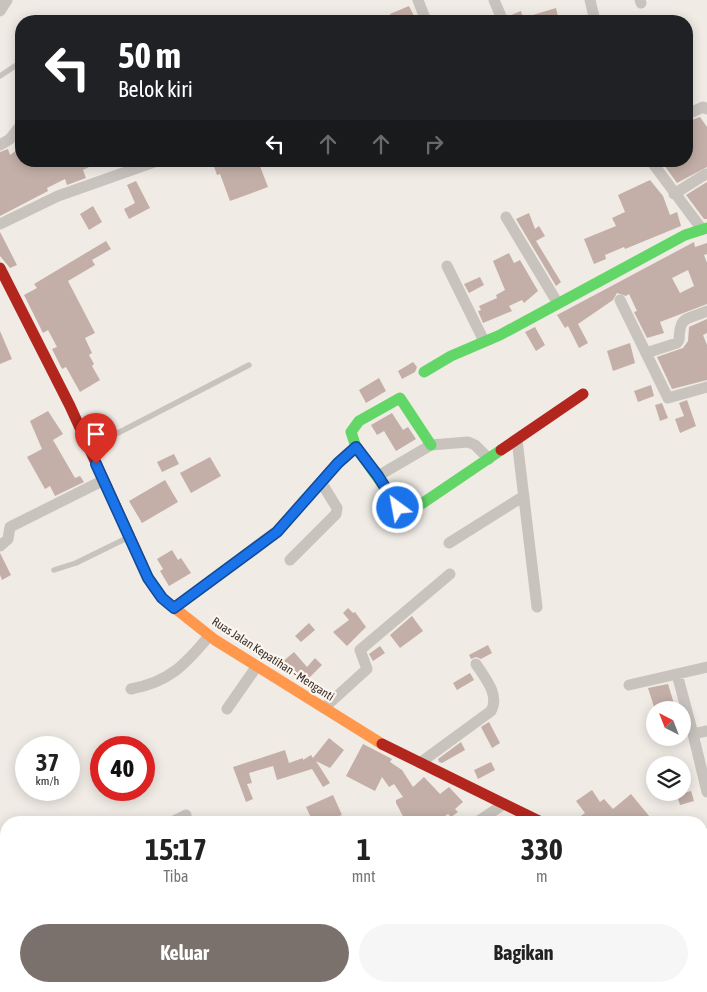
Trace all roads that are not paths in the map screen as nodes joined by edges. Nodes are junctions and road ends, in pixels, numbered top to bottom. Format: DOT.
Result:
graph roads {
  1 [pos="418,0"];
  2 [pos="494,0"];
  3 [pos="590,0"];
  4 [pos="424,15"];
  5 [pos="500,15"];
  6 [pos="594,15"];
  7 [pos="15,66"];
  8 [pos="0,76"];
  9 [pos="707,109"];
  10 [pos="693,112"];
  11 [pos="15,133"];
  12 [pos="0,145"];
  13 [pos="141,167"];
  14 [pos="655,167"];
  15 [pos="706,174"];
  16 [pos="674,194"];
  17 [pos="506,217"];
  18 [pos="0,224"];
  19 [pos="704,228"];
  20 [pos="447,266"];
  21 [pos="0,268"];
  22 [pos="620,300"];
  23 [pos="557,302"];
  24 [pos="707,311"];
  25 [pos="484,341"];
  26 [pos="646,353"];
  27 [pos="249,365"];
  28 [pos="424,372"];
  29 [pos="707,386"];
  30 [pos="583,394"];
  31 [pos="517,440"];
  32 [pos="431,445"];
  33 [pos="356,447"];
  34 [pos="89,448"];
  35 [pos="489,459"];
  36 [pos="378,476"];
  37 [pos="104,480"];
  38 [pos="321,482"];
  39 [pos="524,496"];
  40 [pos="129,537"];
  41 [pos="449,543"];
  42 [pos="0,546"];
  43 [pos="290,560"];
  44 [pos="54,570"];
  45 [pos="450,574"];
  46 [pos="538,607"];
  47 [pos="174,608"];
  48 [pos="209,636"];
  49 [pos="476,664"];
  50 [pos="256,666"];
  51 [pos="707,667"];
  52 [pos="677,674"];
  53 [pos="628,685"];
  54 [pos="131,689"];
  55 [pos="324,708"];
  56 [pos="227,709"];
  57 [pos="707,731"];
  58 [pos="693,734"];
  59 [pos="420,763"];
  60 [pos="707,792"];
  61 [pos="504,804"];
  62 [pos="487,816"];
  63 [pos="528,816"];
  1 -- 4 [label="street"];
  2 -- 5 [label="street"];
  3 -- 6 [label="street"];
  7 -- 8 [label="lane"];
  9 -- 10 [label="street"];
  11 -- 12 [label="street"];
  13 -- 18 [label="street"];
  14 -- 16 [label="street"];
  15 -- 16 [label="street"];
  16 -- 19 [label="street"];
  17 -- 23 [label="street"];
  19 -- 23 [label="main road"];
  20 -- 25 [label="street"];
  21 -- 34 [label="main road, Ruas Jalan Kepatihan - Menganti"];
  22 -- 26 [label="street"];
  23 -- 25 [label="main road"];
  24 -- 26 [label="street"];
  25 -- 28 [label="main road"];
  26 -- 29 [label="street"];
  27 -- 34 [label="lane"];
  30 -- 31 [label="main road"];
  31 -- 35 [label="main road"];
  31 -- 39 [label="street"];
  32 -- 33 [label="main road"];
  32 -- 35 [label="street"];
  32 -- 36 [label="street"];
  33 -- 36 [label="main road"];
  33 -- 38 [label="street"];
  34 -- 37 [label="main road, Ruas Jalan Kepatihan - Menganti"];
  35 -- 36 [label="main road"];
  37 -- 40 [label="main road, Ruas Jalan Kepatihan - Menganti"];
  37 -- 42 [label="street"];
  38 -- 43 [label="street"];
  38 -- 47 [label="street"];
  39 -- 41 [label="street"];
  39 -- 46 [label="street"];
  40 -- 44 [label="lane"];
  40 -- 47 [label="main road, Ruas Jalan Kepatihan - Menganti"];
  45 -- 55 [label="street"];
  47 -- 48 [label="main road, Ruas Jalan Kepatihan - Menganti"];
  48 -- 50 [label="main road, Ruas Jalan Kepatihan - Menganti"];
  48 -- 54 [label="street"];
  49 -- 59 [label="street"];
  50 -- 55 [label="main road, Ruas Jalan Kepatihan - Menganti"];
  50 -- 56 [label="street"];
  51 -- 52 [label="street"];
  52 -- 53 [label="street"];
  52 -- 58 [label="street"];
  55 -- 59 [label="main road, Ruas Jalan Kepatihan - Menganti"];
  57 -- 58 [label="street"];
  58 -- 60 [label="street"];
  59 -- 61 [label="main road, Ruas Jalan Kepatihan - Menganti"];
  61 -- 62 [label="street"];
  61 -- 63 [label="main road, Ruas Jalan Kepatihan - Menganti"];
}
